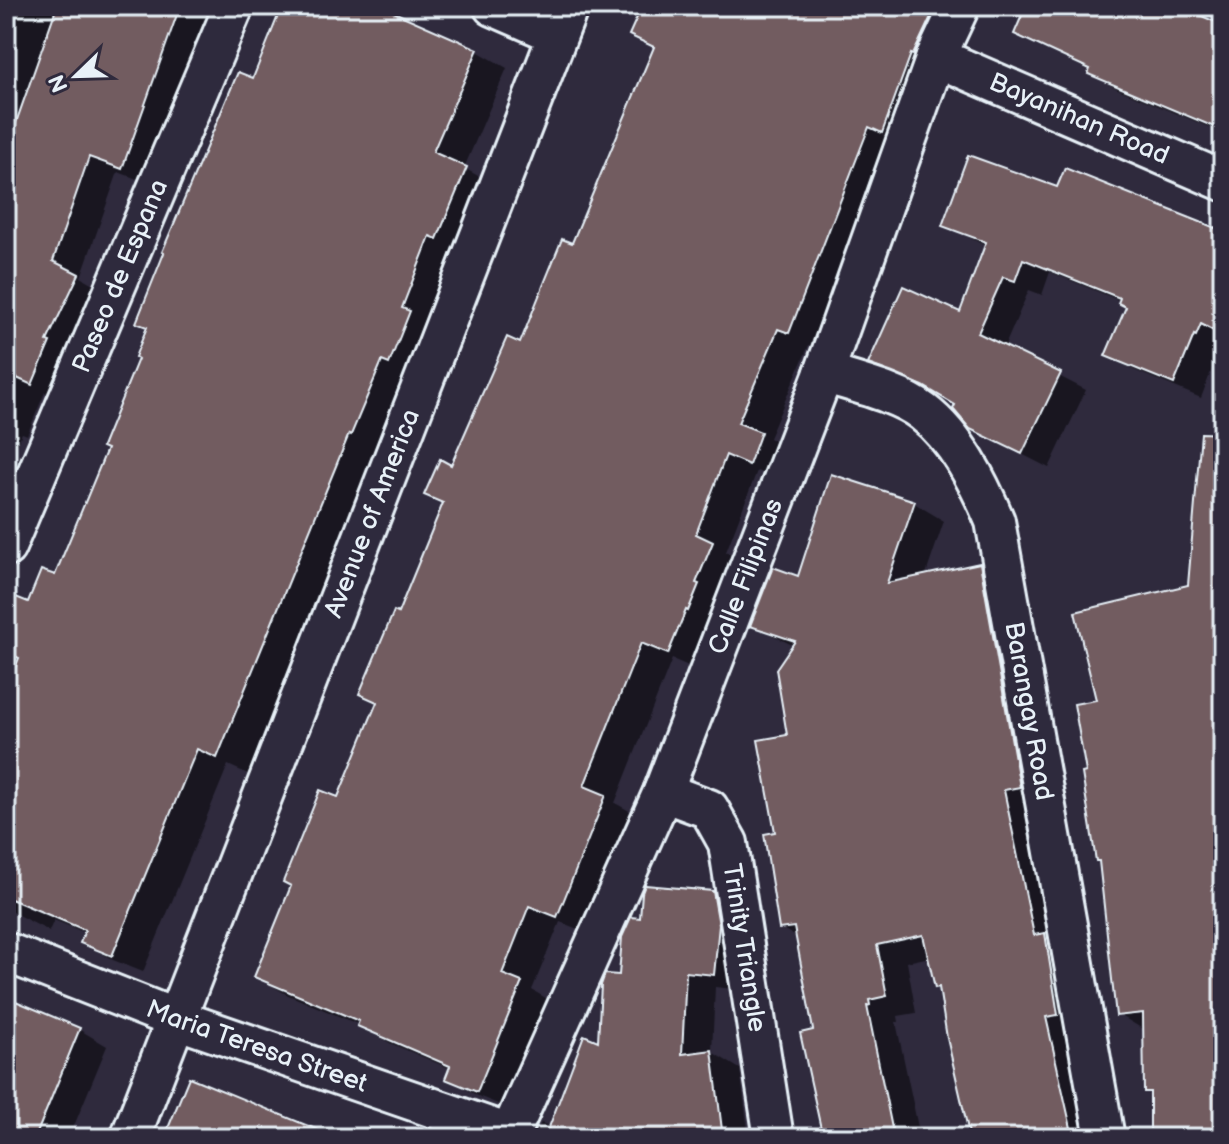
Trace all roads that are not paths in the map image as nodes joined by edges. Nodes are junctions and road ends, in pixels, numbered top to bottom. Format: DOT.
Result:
graph roads {
  1 [pos="234,6"];
  2 [pos="493,6"];
  3 [pos="960,6"];
  4 [pos="563,20"];
  5 [pos="936,57"];
  6 [pos="1223,181"];
  7 [pos="824,373"];
  8 [pos="6,547"];
  9 [pos="663,792"];
  10 [pos="6,952"];
  11 [pos="176,1019"];
  12 [pos="509,1136"];
  13 [pos="130,1138"];
  14 [pos="774,1138"];
  15 [pos="1105,1138"];
  1 -- 8 [label="street, Paseo de Espana"];
  2 -- 4 [label="street"];
  3 -- 5 [label="street, Calle Filipinas"];
  4 -- 11 [label="street, Avenue of America"];
  5 -- 6 [label="street, Bayanihan Road"];
  5 -- 7 [label="street, Calle Filipinas"];
  7 -- 9 [label="street, Calle Filipinas"];
  7 -- 15 [label="street, Barangay Road"];
  9 -- 12 [label="street, Calle Filipinas"];
  9 -- 14 [label="street, Trinity Triangle"];
  10 -- 11 [label="street, Maria Teresa Street"];
  11 -- 12 [label="street, Maria Teresa Street"];
  11 -- 13 [label="street, Avenue of America"];
}
